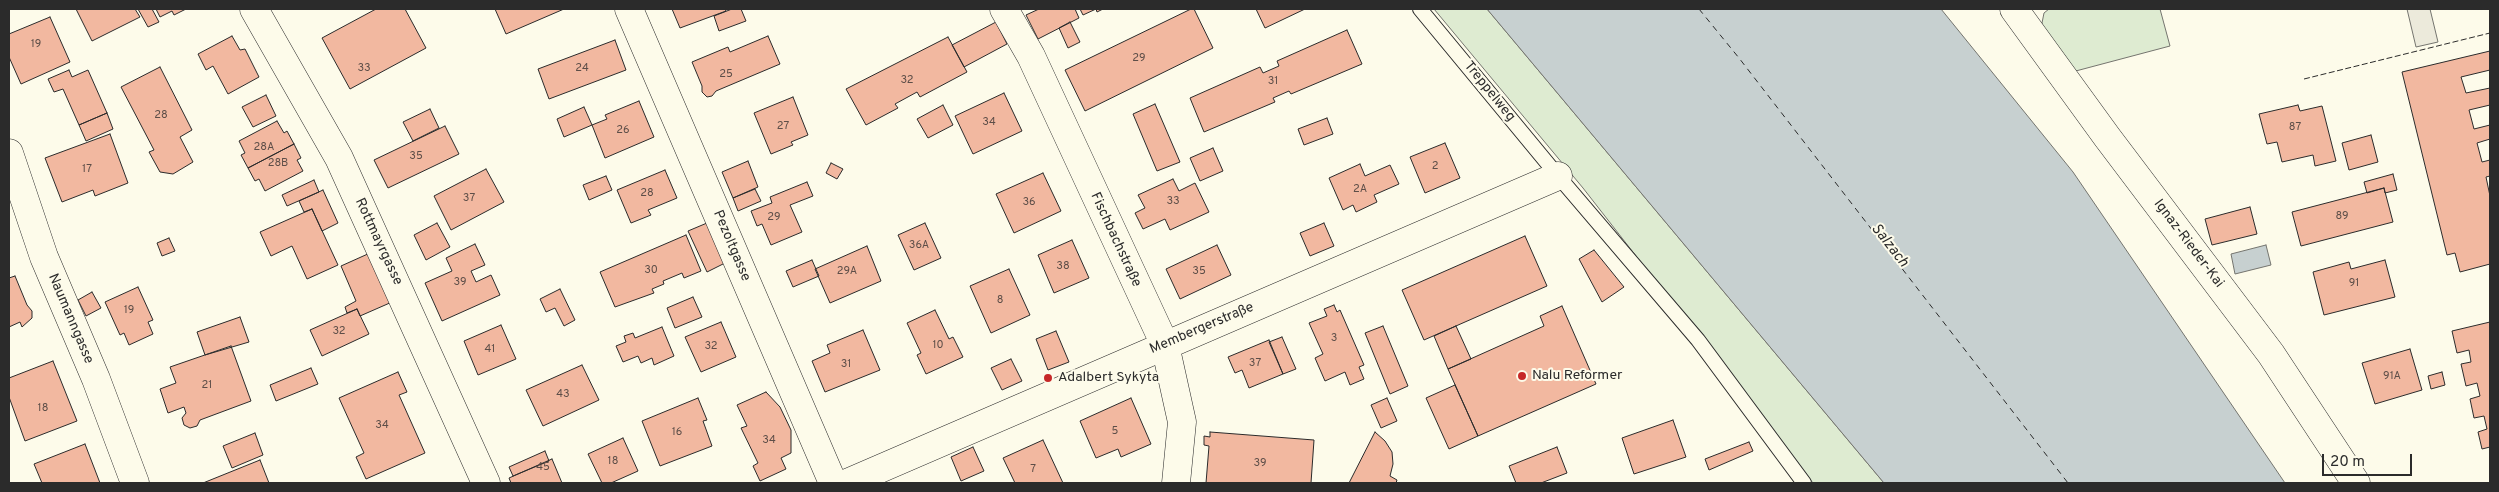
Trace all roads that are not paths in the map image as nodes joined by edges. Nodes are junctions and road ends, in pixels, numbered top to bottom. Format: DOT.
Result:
graph roads {
  1 [pos="254,9"];
  2 [pos="629,9"];
  3 [pos="1004,9"];
  4 [pos="1420,9"];
  5 [pos="2020,11"];
  6 [pos="9,153"];
  7 [pos="1558,176"];
  8 [pos="1165,345"];
  9 [pos="135,483"];
  10 [pos="486,483"];
  11 [pos="833,483"];
  12 [pos="847,483"];
  13 [pos="1176,483"];
  14 [pos="1804,483"];
  15 [pos="2356,483"];
  1 -- 10 [label="street, Rottmayrgasse"];
  2 -- 11 [label="street, Pezoltgasse"];
  3 -- 8 [label="street, Fischbachstraße"];
  4 -- 7 [label="lane, Treppelweg"];
  5 -- 15 [label="street, Ignaz-Rieder-Kai"];
  6 -- 9 [label="street, Naumanngasse"];
  7 -- 8 [label="street, Membergerstraße"];
  7 -- 14 [label="lane, Treppelweg"];
  8 -- 12 [label="street, Membergerstraße"];
  8 -- 13 [label="street, Fischbachstraße"];
}
